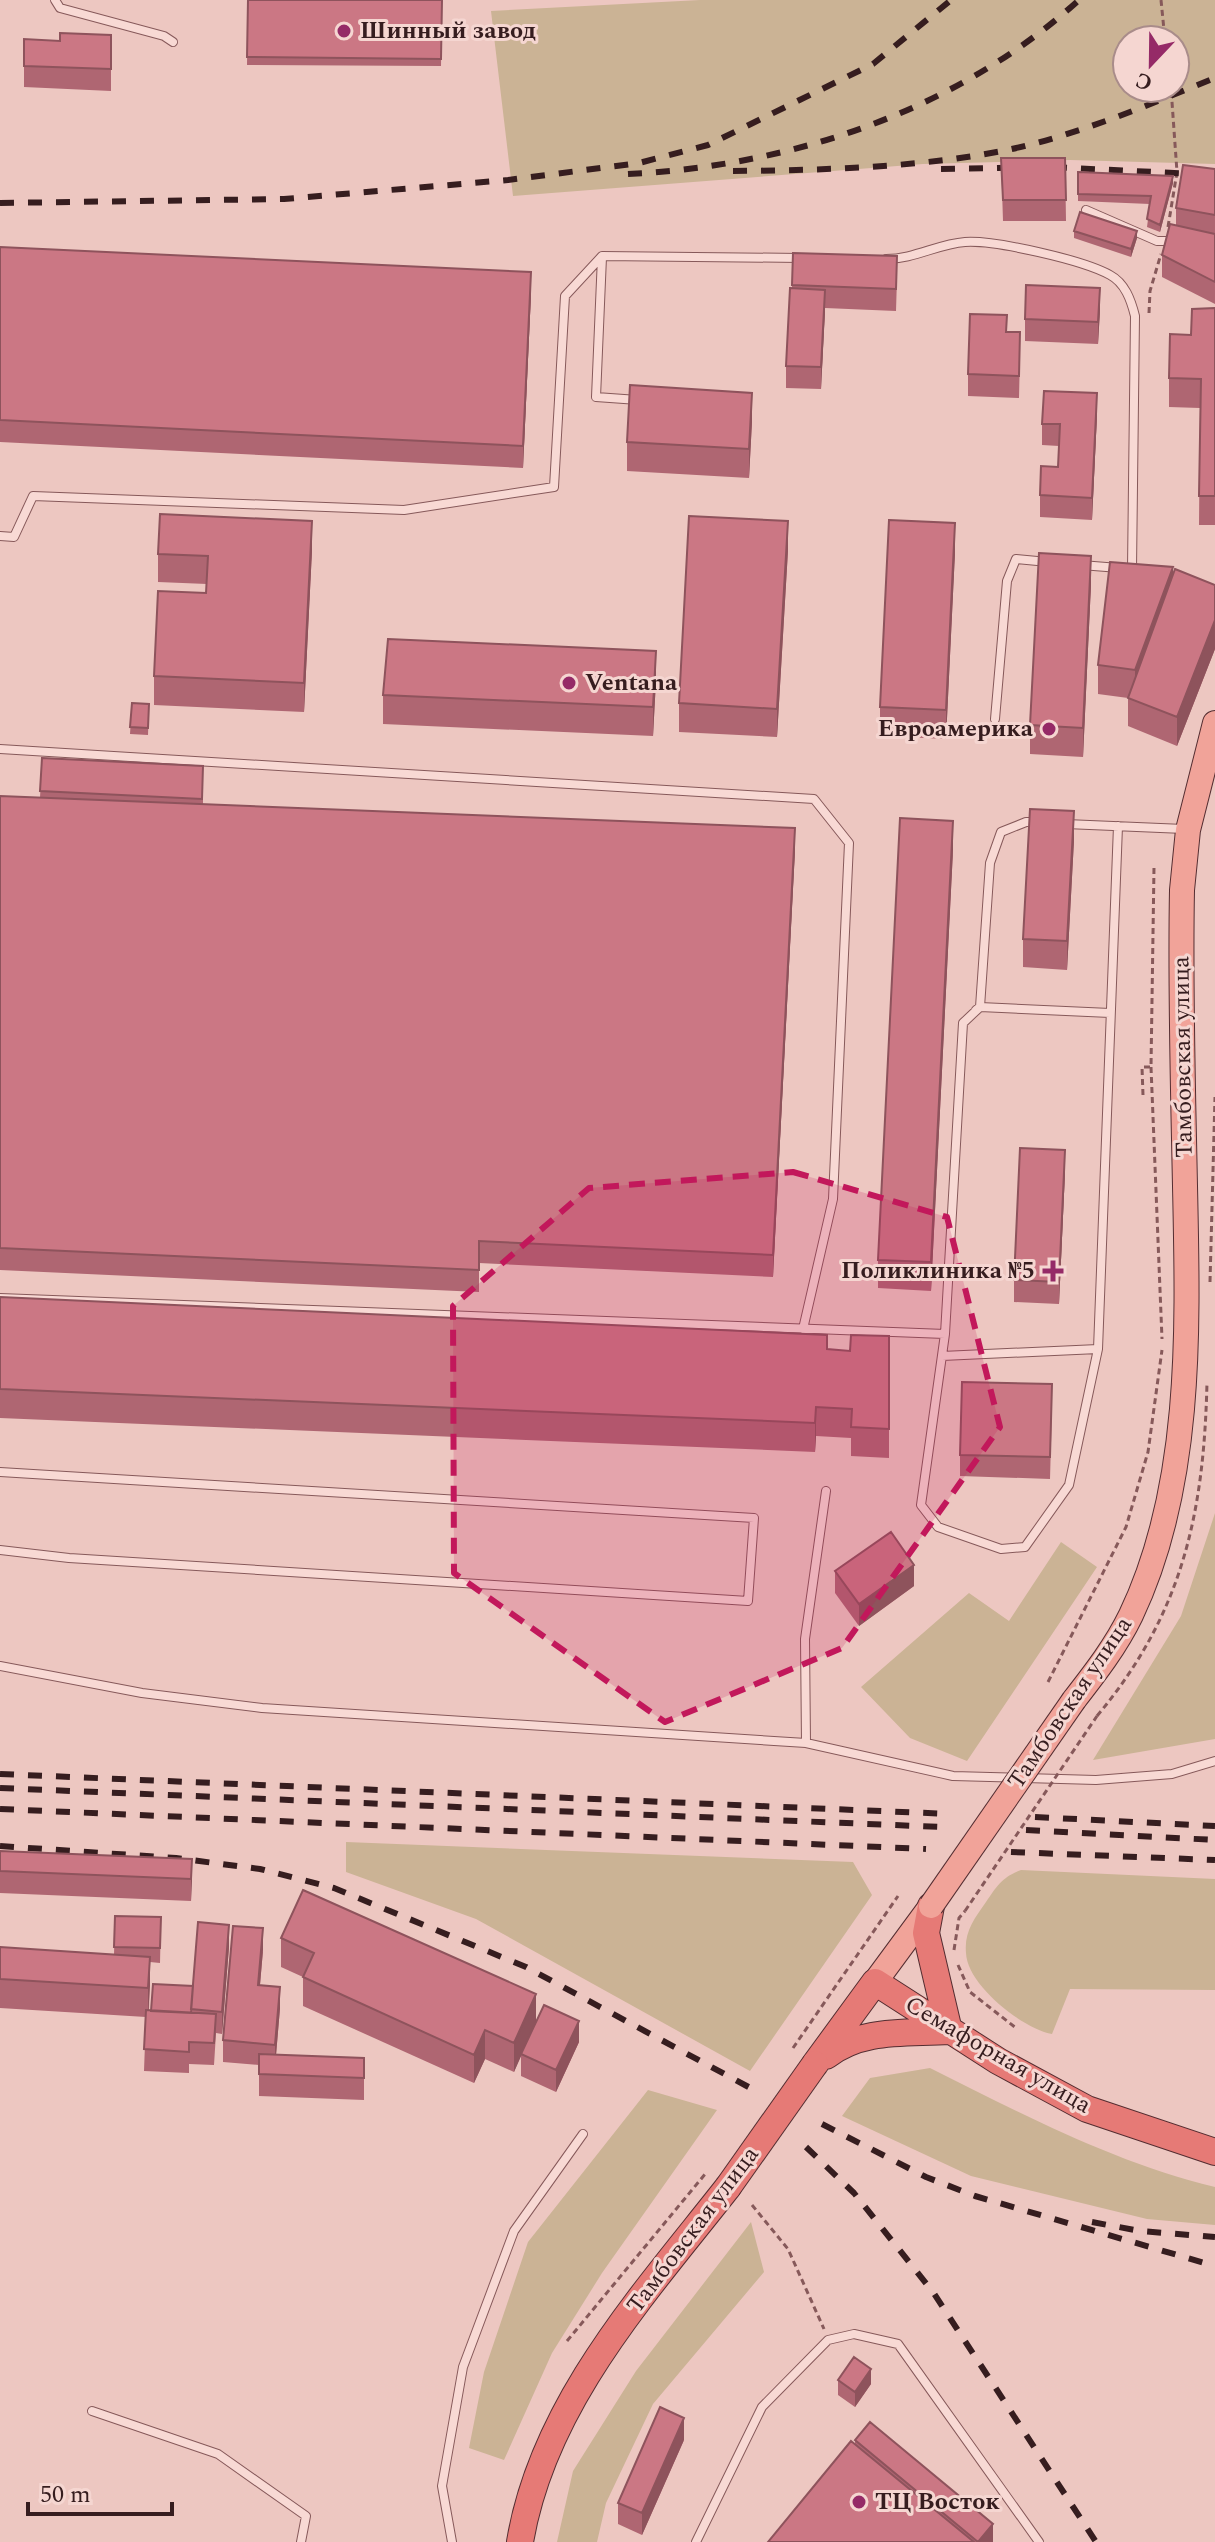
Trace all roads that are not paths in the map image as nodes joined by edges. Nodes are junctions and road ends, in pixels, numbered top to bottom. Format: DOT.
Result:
graph roads {
  1 [pos="55,0"];
  2 [pos="173,42"];
  3 [pos="1086,210"];
  4 [pos="1190,244"];
  5 [pos="602,256"];
  6 [pos="808,258"];
  7 [pos="872,259"];
  8 [pos="654,401"];
  9 [pos="0,536"];
  10 [pos="1059,563"];
  11 [pos="1074,564"];
  12 [pos="995,719"];
  13 [pos="1215,723"];
  14 [pos="0,749"];
  15 [pos="1118,826"];
  16 [pos="1188,830"];
  17 [pos="980,1007"];
  18 [pos="1110,1013"];
  19 [pos="0,1298"];
  20 [pos="803,1329"];
  21 [pos="945,1334"];
  22 [pos="1098,1349"];
  23 [pos="942,1356"];
  24 [pos="0,1472"];
  25 [pos="826,1491"];
  26 [pos="0,1550"];
  27 [pos="0,1666"];
  28 [pos="806,1743"];
  29 [pos="1215,1761"];
  30 [pos="931,1906"];
  31 [pos="875,1982"];
  32 [pos="949,2031"];
  33 [pos="815,2064"];
  34 [pos="583,2134"];
  35 [pos="1215,2152"];
  36 [pos="92,2411"];
  37 [pos="301,2542"];
  38 [pos="452,2542"];
  39 [pos="520,2542"];
  40 [pos="696,2542"];
  41 [pos="1039,2542"];
  1 -- 2 [label="lane"];
  3 -- 4 [label="lane"];
  5 -- 6 [label="lane"];
  5 -- 8 [label="lane"];
  5 -- 9 [label="lane"];
  7 -- 11 [label="lane"];
  10 -- 12 [label="lane"];
  13 -- 16 [label="main road, Тамбовская улица"];
  14 -- 20 [label="lane"];
  15 -- 16 [label="lane"];
  15 -- 17 [label="lane"];
  15 -- 18 [label="lane"];
  16 -- 30 [label="main road, Тамбовская улица, bridge"];
  17 -- 18 [label="lane"];
  17 -- 21 [label="lane"];
  18 -- 22 [label="lane"];
  19 -- 20 [label="lane"];
  20 -- 21 [label="lane"];
  21 -- 23 [label="lane"];
  22 -- 23 [label="lane"];
  22 -- 23 [label="lane"];
  24 -- 26 [label="lane"];
  25 -- 28 [label="lane"];
  27 -- 28 [label="lane"];
  28 -- 29 [label="lane"];
  30 -- 31 [label="main road, Тамбовская улица"];
  30 -- 32 [label="highway"];
  31 -- 32 [label="highway, Семафорная улица"];
  31 -- 33 [label="highway, Тамбовская улица"];
  32 -- 33 [label="highway"];
  32 -- 35 [label="highway, Семафорная улица"];
  33 -- 39 [label="highway, Тамбовская улица, bridge"];
  34 -- 38 [label="lane"];
  36 -- 37 [label="lane"];
  40 -- 41 [label="lane"];
}
